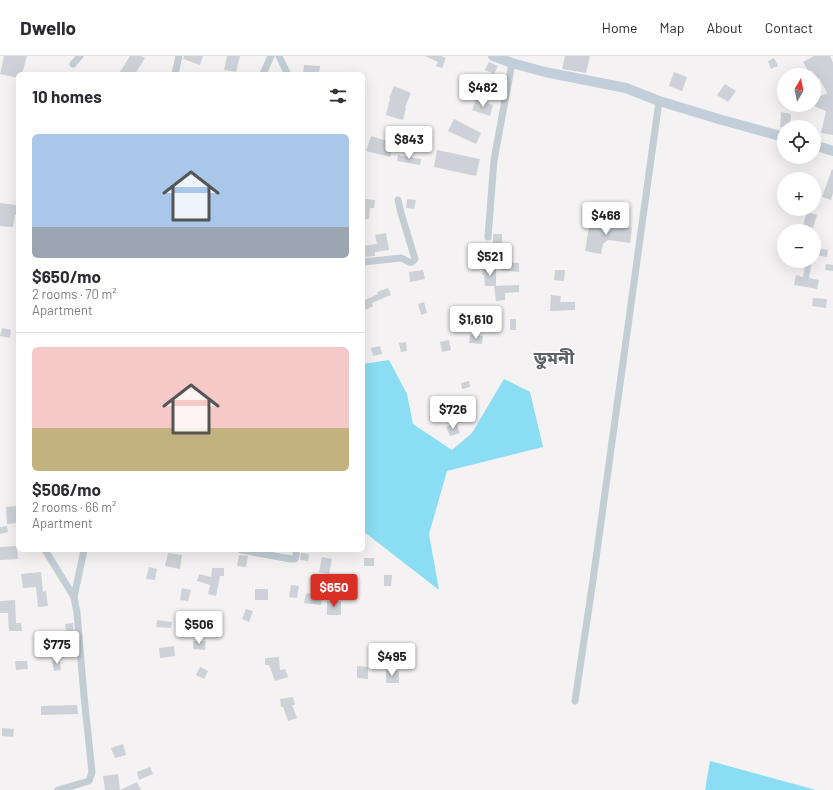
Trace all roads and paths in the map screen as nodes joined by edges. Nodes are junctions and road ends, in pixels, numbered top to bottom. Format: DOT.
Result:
graph roads {
  1 [pos="80,56"];
  2 [pos="179,56"];
  3 [pos="271,56"];
  4 [pos="279,56"];
  5 [pos="493,56"];
  6 [pos="512,63"];
  7 [pos="73,64"];
  8 [pos="175,72"];
  9 [pos="264,72"];
  10 [pos="287,72"];
  11 [pos="659,101"];
  12 [pos="777,134"];
  13 [pos="821,147"];
  14 [pos="833,151"];
  15 [pos="398,200"];
  16 [pos="488,237"];
  17 [pos="365,262"];
  18 [pos="47,552"];
  19 [pos="84,552"];
  20 [pos="252,552"];
  21 [pos="296,552"];
  22 [pos="74,597"];
  23 [pos="575,701"];
  24 [pos="61,790"];
  1 -- 7 [label="street"];
  2 -- 8 [label="street"];
  3 -- 9 [label="street"];
  4 -- 10 [label="street"];
  5 -- 6 [label="street"];
  6 -- 11 [label="street"];
  6 -- 16 [label="street"];
  11 -- 12 [label="street"];
  11 -- 23 [label="street"];
  13 -- 14 [label="street"];
  15 -- 17 [label="street"];
  18 -- 22 [label="street"];
  19 -- 22 [label="street"];
  20 -- 21 [label="street"];
  22 -- 24 [label="street"];
}
